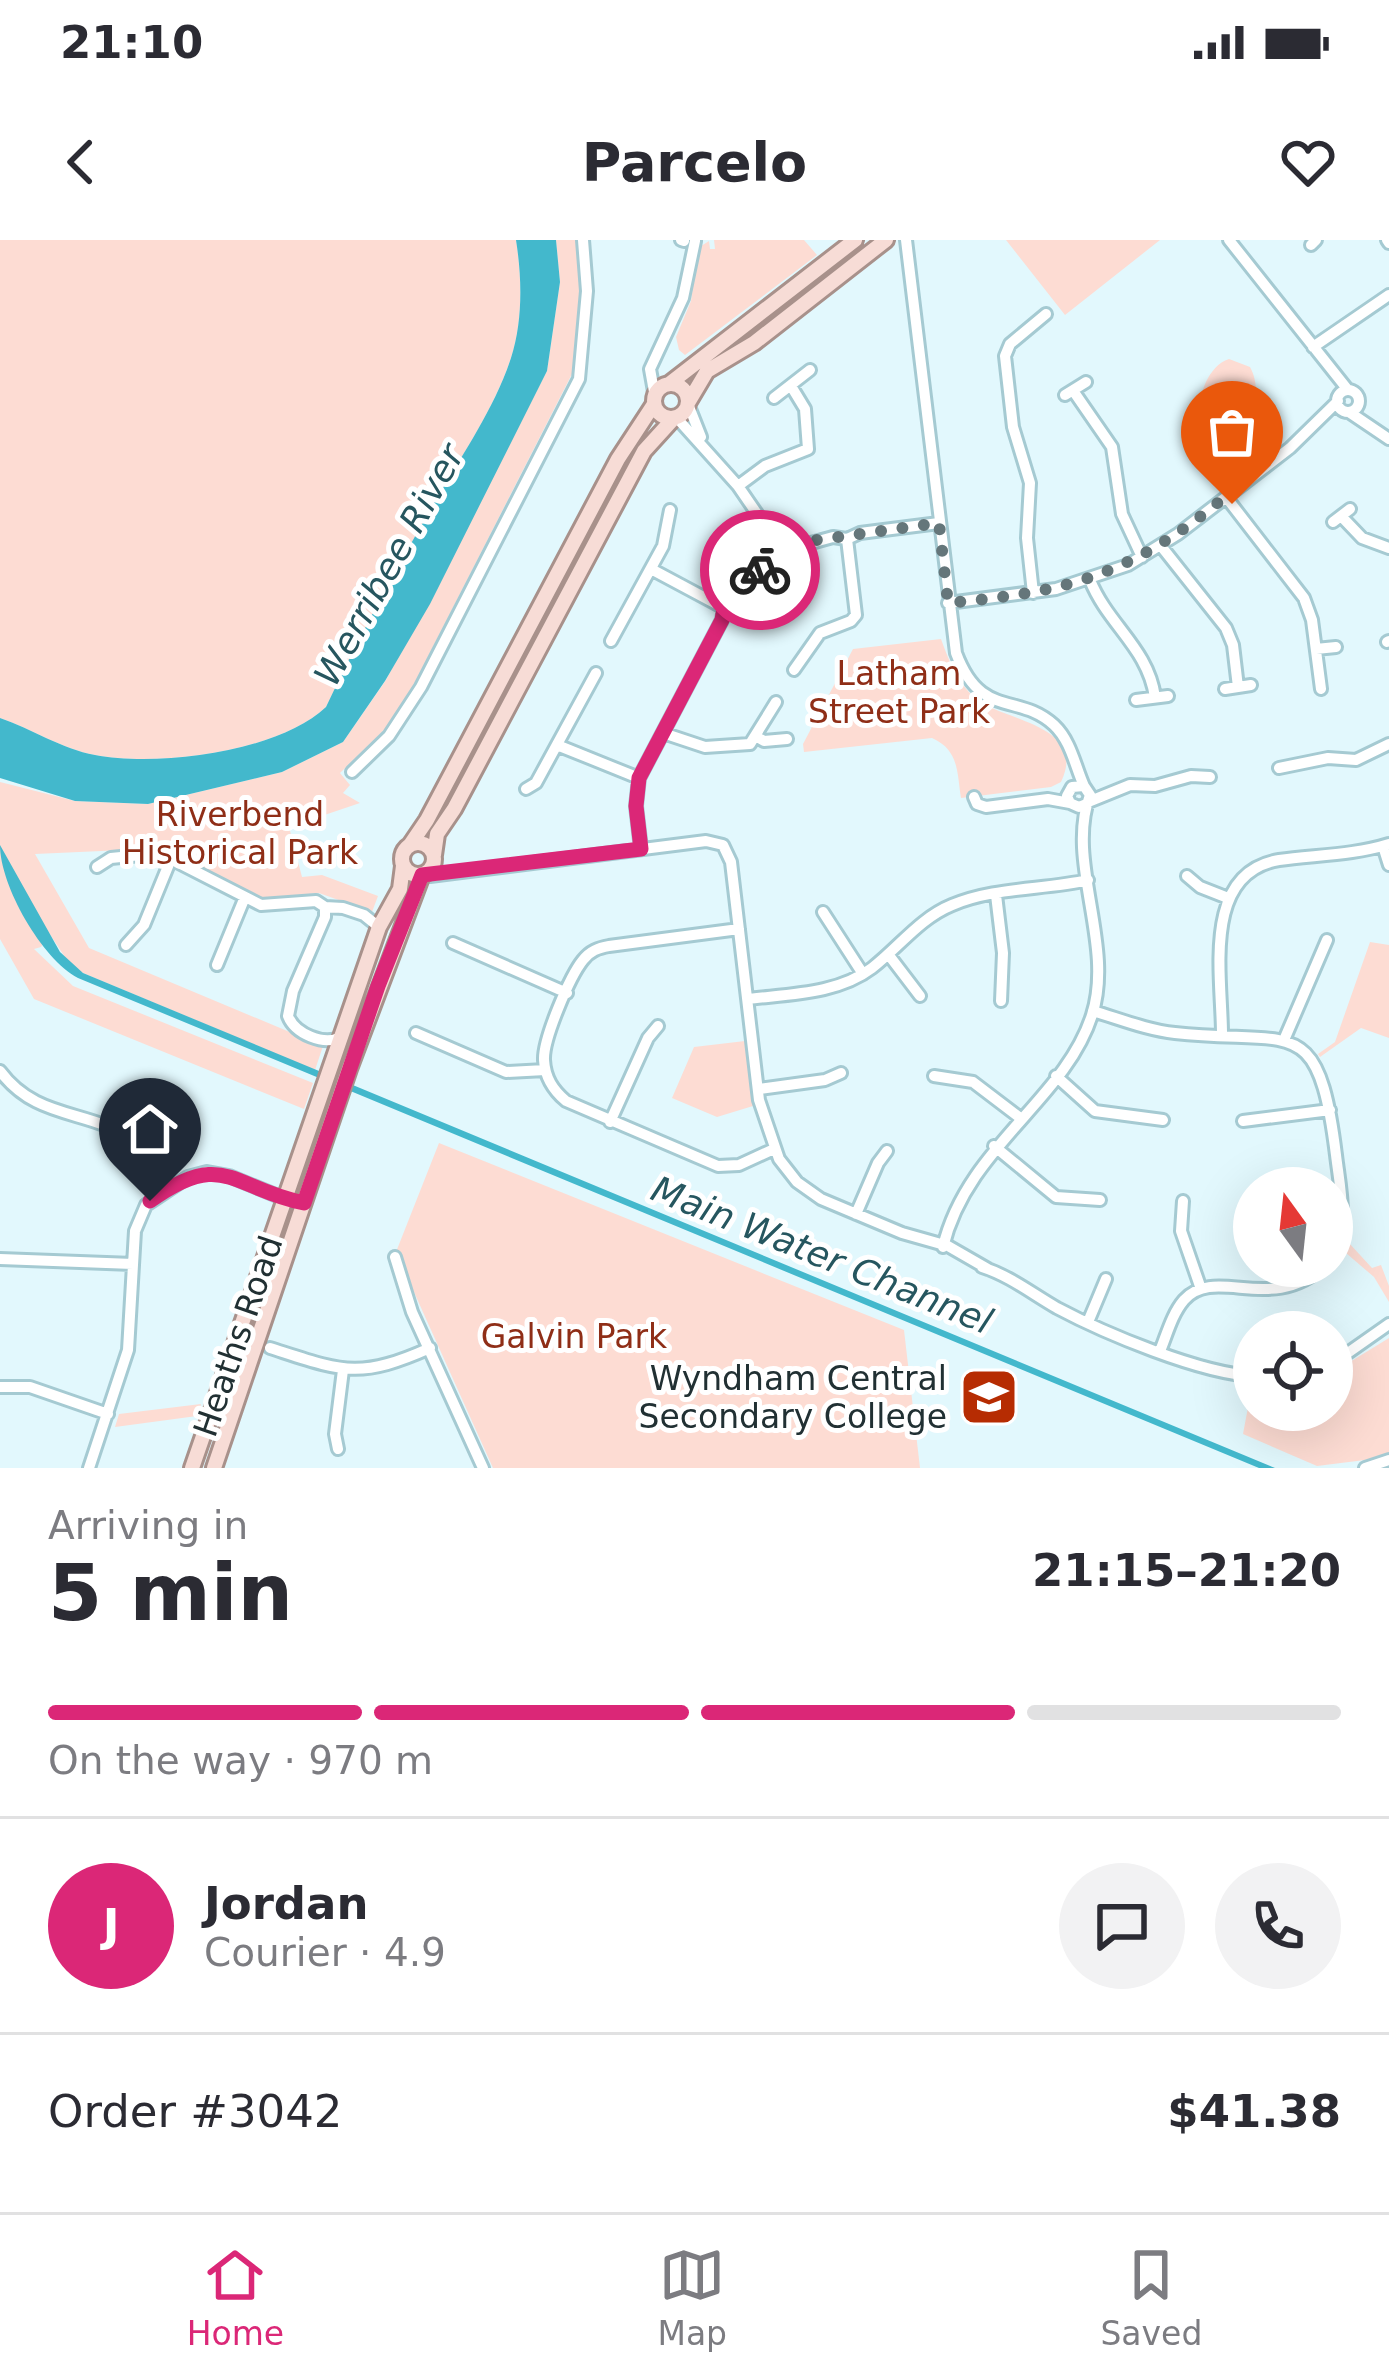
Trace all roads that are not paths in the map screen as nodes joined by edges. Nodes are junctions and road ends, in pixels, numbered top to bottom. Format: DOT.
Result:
graph roads {
  1 [pos="583,240"];
  2 [pos="855,240"];
  3 [pos="888,240"];
  4 [pos="1229,240"];
  5 [pos="687,241"];
  6 [pos="906,245"];
  7 [pos="1389,295"];
  8 [pos="1046,314"];
  9 [pos="1313,347"];
  10 [pos="810,370"];
  11 [pos="1086,382"];
  12 [pos="791,386"];
  13 [pos="661,392"];
  14 [pos="775,398"];
  15 [pos="1346,402"];
  16 [pos="688,403"];
  17 [pos="675,417"];
  18 [pos="1389,440"];
  19 [pos="705,445"];
  20 [pos="738,485"];
  21 [pos="1226,496"];
  22 [pos="1341,516"];
  23 [pos="672,519"];
  24 [pos="939,523"];
  25 [pos="847,539"];
  26 [pos="1161,546"];
  27 [pos="1389,548"];
  28 [pos="784,553"];
  29 [pos="1142,557"];
  30 [pos="651,569"];
  31 [pos="1090,580"];
  32 [pos="1033,593"];
  33 [pos="948,603"];
  34 [pos="724,608"];
  35 [pos="852,620"];
  36 [pos="858,633"];
  37 [pos="611,641"];
  38 [pos="1336,647"];
  39 [pos="1316,649"];
  40 [pos="794,670"];
  41 [pos="596,673"];
  42 [pos="1304,679"];
  43 [pos="1238,687"];
  44 [pos="1136,700"];
  45 [pos="776,702"];
  46 [pos="662,733"];
  47 [pos="757,737"];
  48 [pos="787,739"];
  49 [pos="1389,744"];
  50 [pos="557,745"];
  51 [pos="1279,768"];
  52 [pos="352,772"];
  53 [pos="1210,777"];
  54 [pos="639,778"];
  55 [pos="526,789"];
  56 [pos="1078,796"];
  57 [pos="974,797"];
  58 [pos="410,844"];
  59 [pos="1386,845"];
  60 [pos="640,846"];
  61 [pos="434,856"];
  62 [pos="171,860"];
  63 [pos="1389,865"];
  64 [pos="403,866"];
  65 [pos="97,867"];
  66 [pos="460,871"];
  67 [pos="423,874"];
  68 [pos="1187,876"];
  69 [pos="1089,883"];
  70 [pos="996,895"];
  71 [pos="245,897"];
  72 [pos="1228,898"];
  73 [pos="325,908"];
  74 [pos="823,912"];
  75 [pos="379,927"];
  76 [pos="739,929"];
  77 [pos="1327,940"];
  78 [pos="453,943"];
  79 [pos="126,945"];
  80 [pos="888,954"];
  81 [pos="218,964"];
  82 [pos="863,974"];
  83 [pos="567,993"];
  84 [pos="920,996"];
  85 [pos="748,999"];
  86 [pos="1001,1001"];
  87 [pos="1093,1011"];
  88 [pos="658,1026"];
  89 [pos="416,1034"];
  90 [pos="1222,1034"];
  91 [pos="341,1037"];
  92 [pos="1284,1040"];
  93 [pos="545,1070"];
  94 [pos="0,1071"];
  95 [pos="841,1073"];
  96 [pos="934,1076"];
  97 [pos="1056,1076"];
  98 [pos="762,1088"];
  99 [pos="1330,1110"];
  100 [pos="1019,1118"];
  101 [pos="1163,1120"];
  102 [pos="610,1121"];
  103 [pos="1244,1121"];
  104 [pos="994,1146"];
  105 [pos="774,1149"];
  106 [pos="887,1151"];
  107 [pos="1334,1167"];
  108 [pos="170,1188"];
  109 [pos="286,1196"];
  110 [pos="1100,1200"];
  111 [pos="1183,1201"];
  112 [pos="304,1203"];
  113 [pos="856,1214"];
  114 [pos="945,1247"];
  115 [pos="394,1257"];
  116 [pos="0,1258"];
  117 [pos="133,1264"];
  118 [pos="1106,1280"];
  119 [pos="1288,1287"];
  120 [pos="1201,1288"];
  121 [pos="1088,1322"];
  122 [pos="1389,1324"];
  123 [pos="270,1348"];
  124 [pos="430,1348"];
  125 [pos="1353,1349"];
  126 [pos="1160,1351"];
  127 [pos="344,1370"];
  128 [pos="1233,1373"];
  129 [pos="0,1387"];
  130 [pos="108,1414"];
  131 [pos="338,1448"];
  132 [pos="1389,1460"];
  133 [pos="89,1468"];
  134 [pos="192,1468"];
  135 [pos="214,1468"];
  136 [pos="483,1468"];
  137 [pos="1365,1468"];
  1 -- 52 [label="street"];
  2 -- 13 [label="main road"];
  3 -- 6 [label="street"];
  3 -- 16 [label="main road"];
  4 -- 9 [label="street"];
  5 -- 13 [label="street"];
  6 -- 24 [label="street"];
  7 -- 9 [label="street"];
  8 -- 32 [label="street"];
  9 -- 15 [label="street"];
  10 -- 12 [label="street"];
  11 -- 29 [label="street"];
  12 -- 14 [label="street"];
  12 -- 20 [label="street"];
  13 -- 16 [label="main road"];
  13 -- 17 [label="main road"];
  13 -- 58 [label="main road"];
  15 -- 18 [label="street"];
  15 -- 21 [label="street"];
  16 -- 17 [label="main road"];
  16 -- 19 [label="street"];
  17 -- 19 [label="street"];
  17 -- 61 [label="main road"];
  19 -- 20 [label="street"];
  20 -- 28 [label="street"];
  21 -- 26 [label="street"];
  21 -- 39 [label="street"];
  22 -- 27 [label="street"];
  23 -- 30 [label="street"];
  24 -- 25 [label="street"];
  24 -- 33 [label="street"];
  25 -- 28 [label="street"];
  25 -- 35 [label="street"];
  26 -- 29 [label="street"];
  26 -- 43 [label="street"];
  28 -- 34 [label="street"];
  29 -- 31 [label="street"];
  30 -- 34 [label="street"];
  30 -- 37 [label="street"];
  31 -- 32 [label="street"];
  31 -- 44 [label="street"];
  32 -- 33 [label="street"];
  33 -- 56 [label="street"];
  34 -- 46 [label="street"];
  35 -- 36 [label="street"];
  35 -- 40 [label="street"];
  38 -- 39 [label="street"];
  39 -- 42 [label="street"];
  41 -- 50 [label="street"];
  45 -- 47 [label="street"];
  46 -- 47 [label="street"];
  46 -- 54 [label="street"];
  47 -- 48 [label="street"];
  49 -- 51 [label="street"];
  50 -- 54 [label="street"];
  50 -- 55 [label="street"];
  53 -- 56 [label="street"];
  54 -- 60 [label="street"];
  56 -- 57 [label="street"];
  56 -- 69 [label="street"];
  58 -- 61 [label="main road"];
  58 -- 64 [label="main road"];
  59 -- 63 [label="street"];
  59 -- 72 [label="street"];
  60 -- 66 [label="street"];
  60 -- 76 [label="street"];
  61 -- 66 [label="street"];
  61 -- 67 [label="main road"];
  62 -- 65 [label="street"];
  62 -- 71 [label="street"];
  62 -- 79 [label="street"];
  64 -- 67 [label="main road"];
  64 -- 75 [label="main road, Heaths Road"];
  66 -- 67 [label="street"];
  67 -- 112 [label="main road, Heaths Road"];
  68 -- 72 [label="street"];
  69 -- 70 [label="street"];
  69 -- 87 [label="street"];
  70 -- 80 [label="street"];
  70 -- 86 [label="street"];
  71 -- 73 [label="street"];
  71 -- 81 [label="street"];
  72 -- 90 [label="street"];
  73 -- 75 [label="street"];
  73 -- 91 [label="street"];
  74 -- 82 [label="street"];
  75 -- 91 [label="main road, Heaths Road"];
  76 -- 83 [label="street"];
  76 -- 85 [label="street"];
  77 -- 92 [label="street"];
  78 -- 83 [label="street"];
  80 -- 82 [label="street"];
  80 -- 84 [label="street"];
  82 -- 85 [label="street"];
  83 -- 93 [label="street"];
  85 -- 98 [label="street"];
  87 -- 90 [label="street"];
  87 -- 97 [label="street"];
  88 -- 102 [label="street"];
  89 -- 93 [label="street"];
  90 -- 92 [label="street"];
  91 -- 109 [label="main road, Heaths Road"];
  92 -- 99 [label="street"];
  93 -- 102 [label="street"];
  94 -- 108 [label="street"];
  95 -- 98 [label="street"];
  96 -- 100 [label="street"];
  97 -- 100 [label="street"];
  97 -- 101 [label="street"];
  98 -- 105 [label="street"];
  99 -- 103 [label="street"];
  99 -- 107 [label="street"];
  100 -- 104 [label="street"];
  102 -- 105 [label="street"];
  104 -- 110 [label="street"];
  104 -- 114 [label="street"];
  105 -- 113 [label="street"];
  106 -- 113 [label="street"];
  108 -- 109 [label="street"];
  108 -- 117 [label="street"];
  109 -- 112 [label="main road"];
  109 -- 134 [label="main road, Heaths Road"];
  111 -- 120 [label="street"];
  112 -- 135 [label="main road, Heaths Road"];
  113 -- 114 [label="street"];
  114 -- 121 [label="street"];
  115 -- 124 [label="street"];
  116 -- 117 [label="street"];
  117 -- 130 [label="street"];
  118 -- 121 [label="street"];
  119 -- 120 [label="street"];
  120 -- 126 [label="street"];
  121 -- 126 [label="street"];
  122 -- 125 [label="street"];
  123 -- 127 [label="street"];
  124 -- 127 [label="street"];
  124 -- 136 [label="street"];
  126 -- 128 [label="street"];
  127 -- 131 [label="street"];
  129 -- 130 [label="street"];
  130 -- 133 [label="street"];
  132 -- 137 [label="street"];
}
